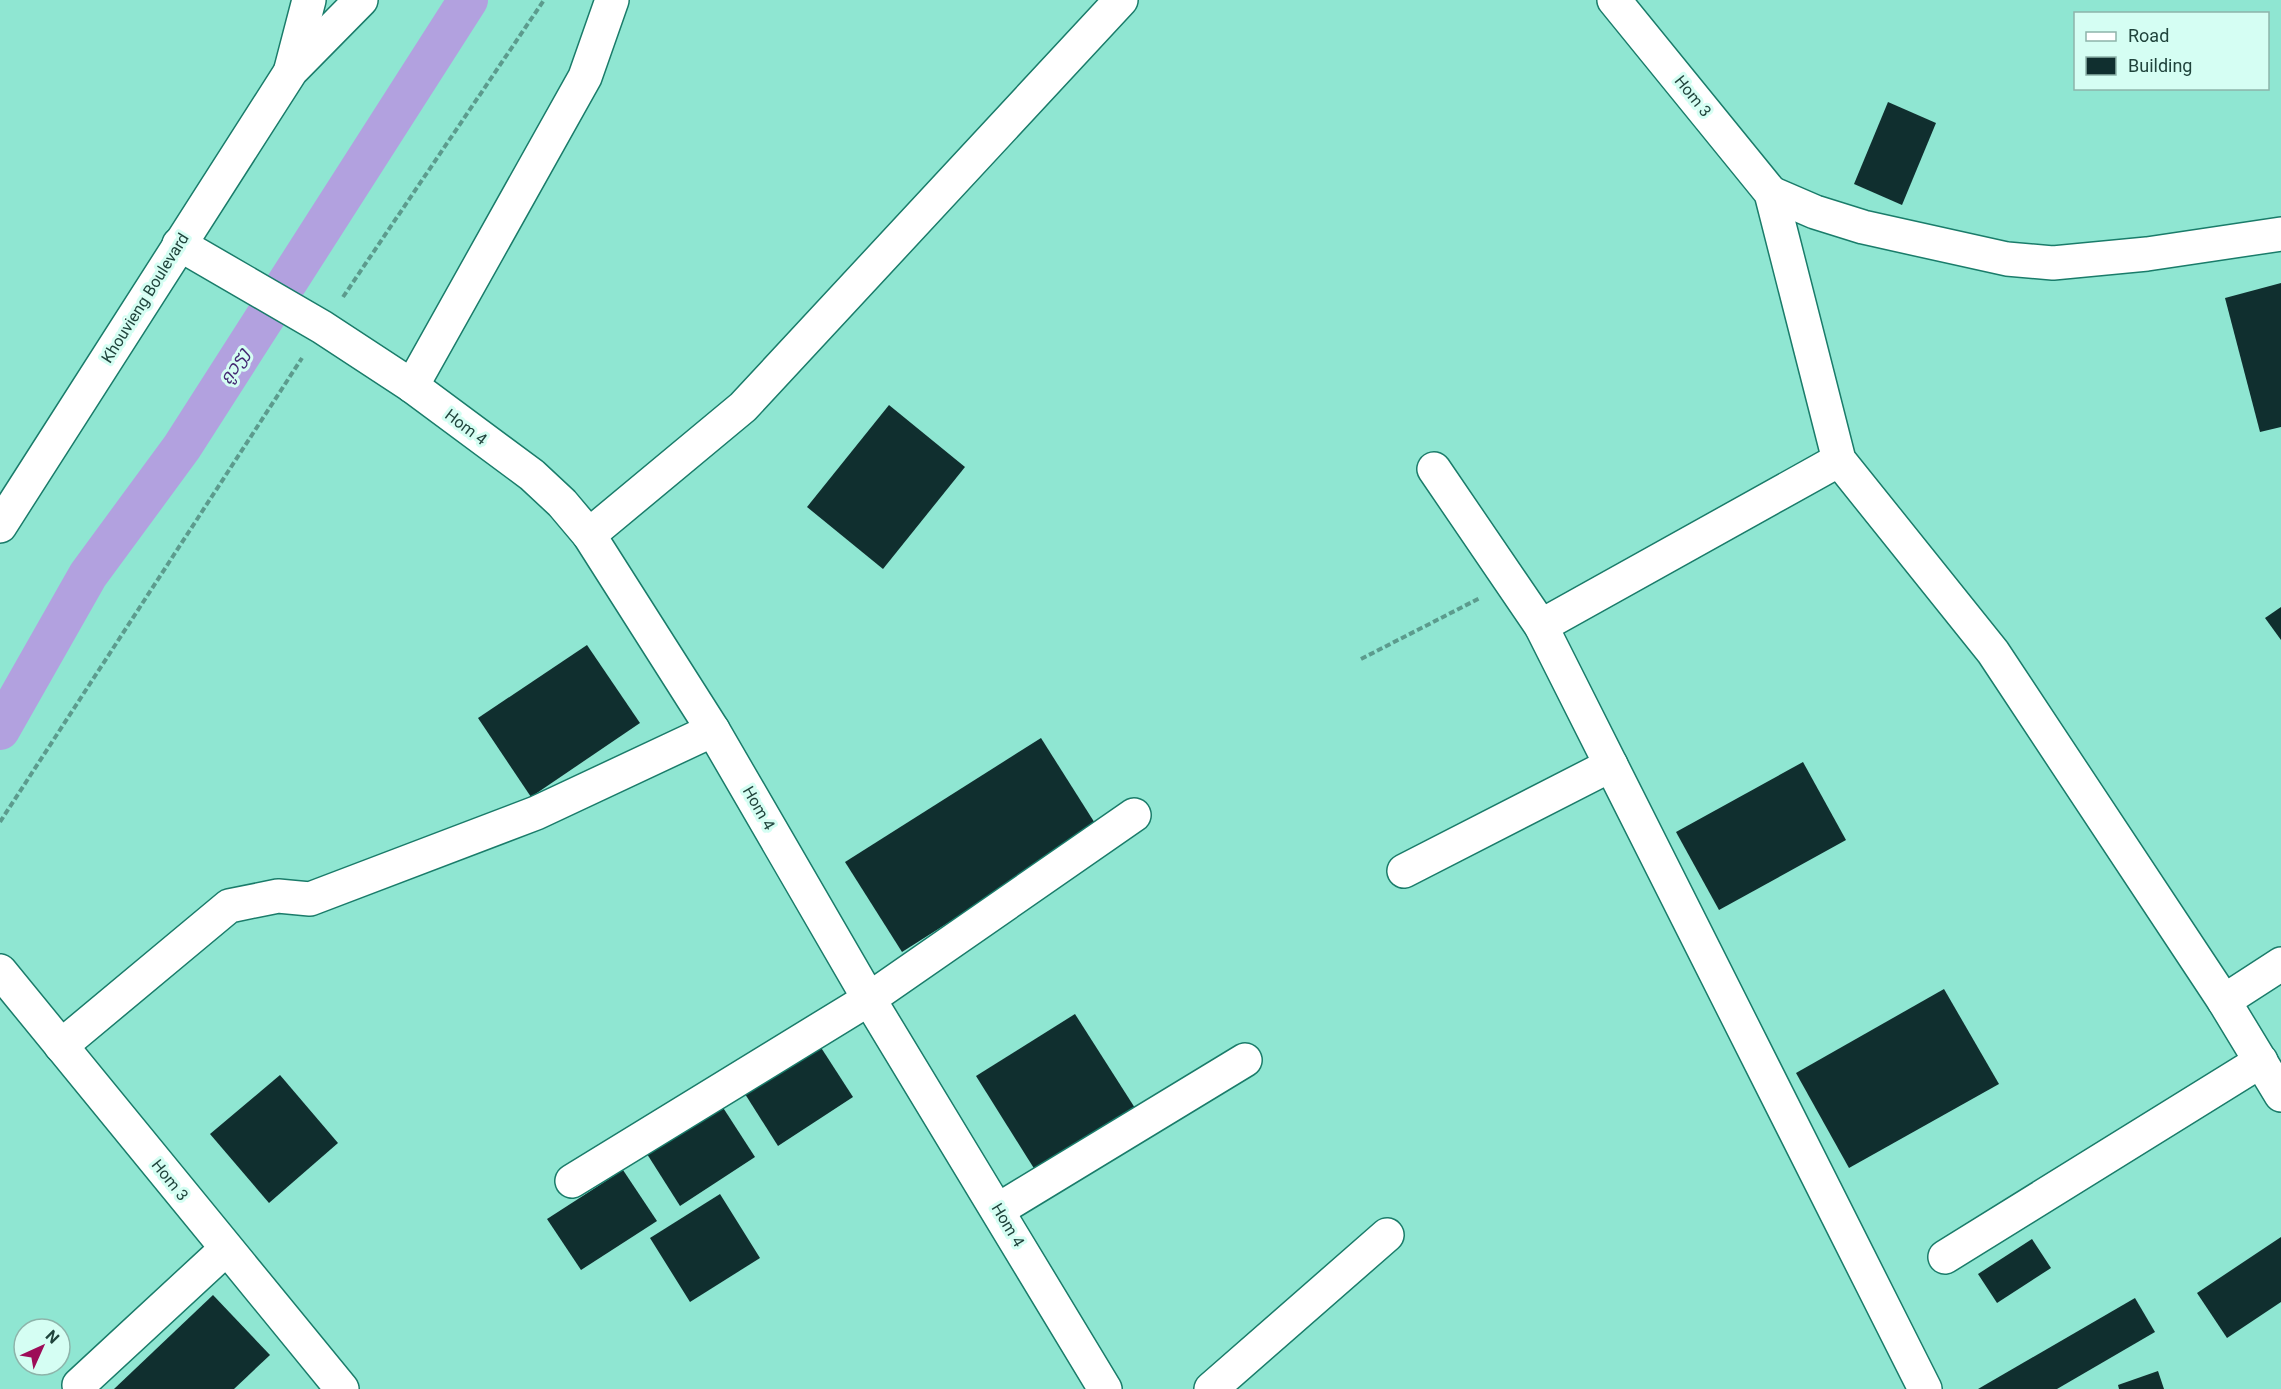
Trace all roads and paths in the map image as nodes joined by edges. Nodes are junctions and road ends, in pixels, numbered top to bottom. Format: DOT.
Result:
graph roads {
  1 [pos="309,0"];
  2 [pos="361,0"];
  3 [pos="544,0"];
  4 [pos="612,0"];
  5 [pos="1121,0"];
  6 [pos="1614,0"];
  7 [pos="291,71"];
  8 [pos="1771,193"];
  9 [pos="2281,234"];
  10 [pos="179,244"];
  11 [pos="315,324"];
  12 [pos="412,386"];
  13 [pos="1839,460"];
  14 [pos="1434,469"];
  15 [pos="0,526"];
  16 [pos="589,535"];
  17 [pos="1510,583"];
  18 [pos="1541,626"];
  19 [pos="1361,659"];
  20 [pos="713,730"];
  21 [pos="1611,765"];
  22 [pos="1134,815"];
  23 [pos="0,822"];
  24 [pos="1404,871"];
  25 [pos="2281,964"];
  26 [pos="0,971"];
  27 [pos="869,999"];
  28 [pos="2224,1001"];
  29 [pos="61,1046"];
  30 [pos="1245,1060"];
  31 [pos="2261,1061"];
  32 [pos="2281,1095"];
  33 [pos="572,1181"];
  34 [pos="998,1210"];
  35 [pos="1387,1235"];
  36 [pos="226,1249"];
  37 [pos="1945,1257"];
  38 [pos="79,1385"];
  39 [pos="342,1389"];
  40 [pos="1105,1389"];
  41 [pos="1211,1389"];
  42 [pos="1925,1389"];
  1 -- 7 [label="street, Khouvieng Boulevard"];
  2 -- 7 [label="street, Khouvieng Boulevard"];
  3 -- 11 [label="path"];
  4 -- 12 [label="street"];
  5 -- 16 [label="street"];
  6 -- 8 [label="street, Hom 3"];
  7 -- 10 [label="street, Khouvieng Boulevard"];
  8 -- 9 [label="street"];
  8 -- 13 [label="street"];
  10 -- 11 [label="street, Hom 4"];
  10 -- 15 [label="street, Khouvieng Boulevard"];
  11 -- 12 [label="street, Hom 4"];
  11 -- 23 [label="path"];
  12 -- 16 [label="street, Hom 4"];
  13 -- 18 [label="street"];
  13 -- 28 [label="street"];
  14 -- 17 [label="street"];
  16 -- 20 [label="street, Hom 4"];
  17 -- 18 [label="street"];
  17 -- 19 [label="path"];
  18 -- 21 [label="street"];
  20 -- 27 [label="street, Hom 4"];
  20 -- 29 [label="street"];
  21 -- 24 [label="street"];
  21 -- 42 [label="street"];
  22 -- 27 [label="street"];
  25 -- 28 [label="street"];
  26 -- 29 [label="street, Hom 3"];
  27 -- 33 [label="street"];
  27 -- 34 [label="street, Hom 4"];
  28 -- 31 [label="street"];
  29 -- 36 [label="street, Hom 3"];
  30 -- 34 [label="street"];
  31 -- 32 [label="street"];
  31 -- 37 [label="street"];
  34 -- 40 [label="street, Hom 4"];
  35 -- 41 [label="street"];
  36 -- 38 [label="street"];
  36 -- 39 [label="street, Hom 3"];
}
